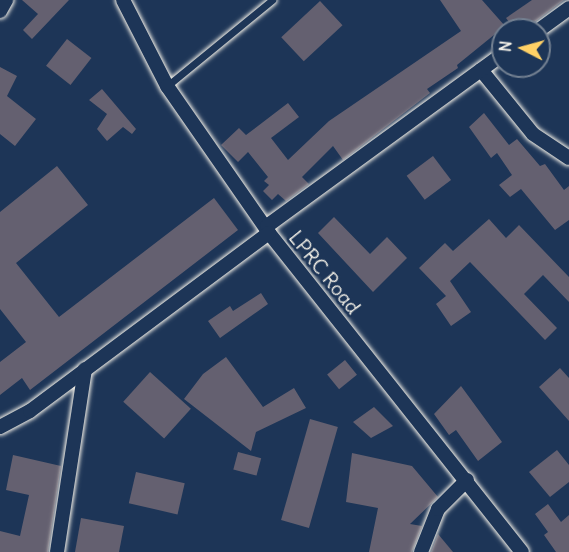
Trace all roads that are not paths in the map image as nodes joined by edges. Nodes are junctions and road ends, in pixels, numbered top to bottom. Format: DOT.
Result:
graph roads {
  1 [pos="6,0"];
  2 [pos="123,0"];
  3 [pos="272,0"];
  4 [pos="569,8"];
  5 [pos="0,11"];
  6 [pos="551,21"];
  7 [pos="491,63"];
  8 [pos="481,70"];
  9 [pos="167,86"];
  10 [pos="569,158"];
  11 [pos="268,229"];
  12 [pos="85,369"];
  13 [pos="0,427"];
  14 [pos="467,480"];
  15 [pos="57,552"];
  16 [pos="421,552"];
  17 [pos="522,552"];
  1 -- 5 [label="street"];
  2 -- 9 [label="street, LPRC Road"];
  3 -- 9 [label="lane"];
  4 -- 6 [label="street"];
  7 -- 8 [label="street"];
  8 -- 10 [label="street"];
  8 -- 11 [label="street"];
  9 -- 11 [label="street, LPRC Road"];
  11 -- 12 [label="street"];
  11 -- 14 [label="street, LPRC Road"];
  12 -- 13 [label="street"];
  12 -- 15 [label="street"];
  14 -- 16 [label="street"];
  14 -- 17 [label="street, LPRC Road"];
}
